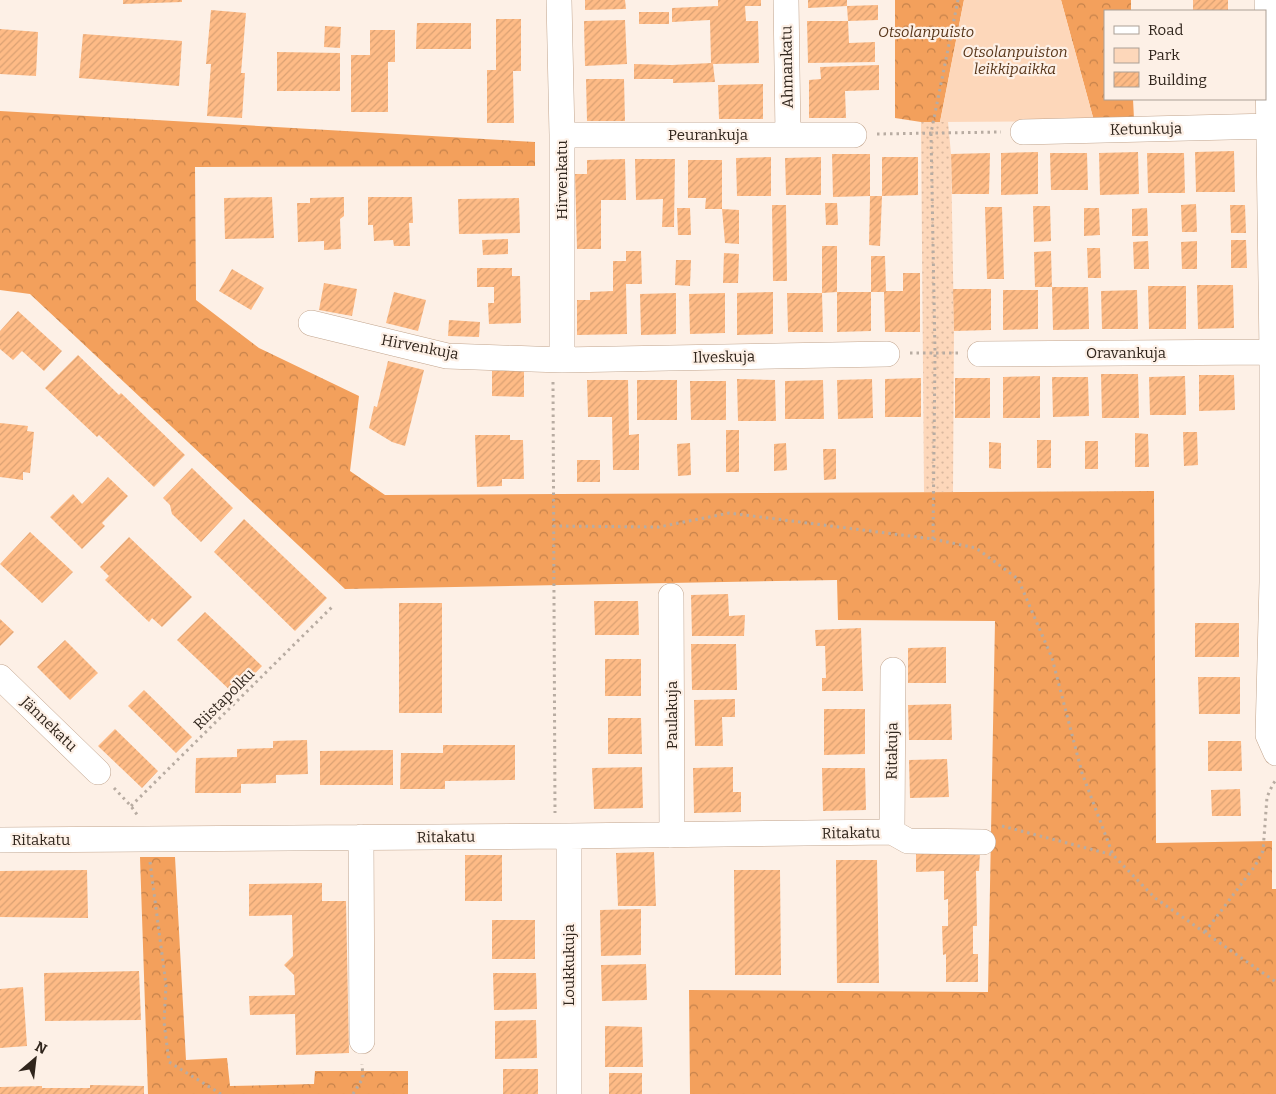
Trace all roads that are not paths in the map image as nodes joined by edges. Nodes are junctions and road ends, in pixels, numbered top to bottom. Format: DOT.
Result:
graph roads {
  1 [pos="559,0"];
  2 [pos="786,0"];
  3 [pos="1267,0"];
  4 [pos="1272,126"];
  5 [pos="1023,132"];
  6 [pos="562,135"];
  7 [pos="788,135"];
  8 [pos="854,135"];
  9 [pos="311,323"];
  10 [pos="1274,352"];
  11 [pos="887,354"];
  12 [pos="980,354"];
  13 [pos="562,360"];
  14 [pos="1274,582"];
  15 [pos="671,596"];
  16 [pos="893,670"];
  17 [pos="0,677"];
  18 [pos="1276,753"];
  19 [pos="98,772"];
  20 [pos="892,832"];
  21 [pos="672,835"];
  22 [pos="562,836"];
  23 [pos="361,837"];
  24 [pos="0,840"];
  25 [pos="983,842"];
  26 [pos="362,1041"];
  27 [pos="569,1094"];
  1 -- 6 [label="street, Hirvenkatu"];
  2 -- 7 [label="street, Ahmankatu"];
  3 -- 4 [label="street"];
  4 -- 5 [label="street, Ketunkuja"];
  4 -- 10 [label="street"];
  6 -- 7 [label="street, Peurankuja"];
  6 -- 13 [label="street, Hirvenkatu"];
  7 -- 8 [label="street, Peurankuja"];
  9 -- 13 [label="street, Hirvenkuja"];
  10 -- 12 [label="street, Oravankuja"];
  10 -- 14 [label="street"];
  11 -- 13 [label="street, Ilveskuja"];
  14 -- 18 [label="street"];
  15 -- 21 [label="street, Paulakuja"];
  16 -- 20 [label="street, Ritakuja"];
  17 -- 19 [label="street, Jännekatu"];
  20 -- 21 [label="street, Ritakatu"];
  20 -- 25 [label="street"];
  21 -- 22 [label="street, Ritakatu"];
  22 -- 23 [label="street, Ritakatu"];
  22 -- 27 [label="street, Loukkukuja"];
  23 -- 24 [label="street, Ritakatu"];
  23 -- 26 [label="street"];
}
